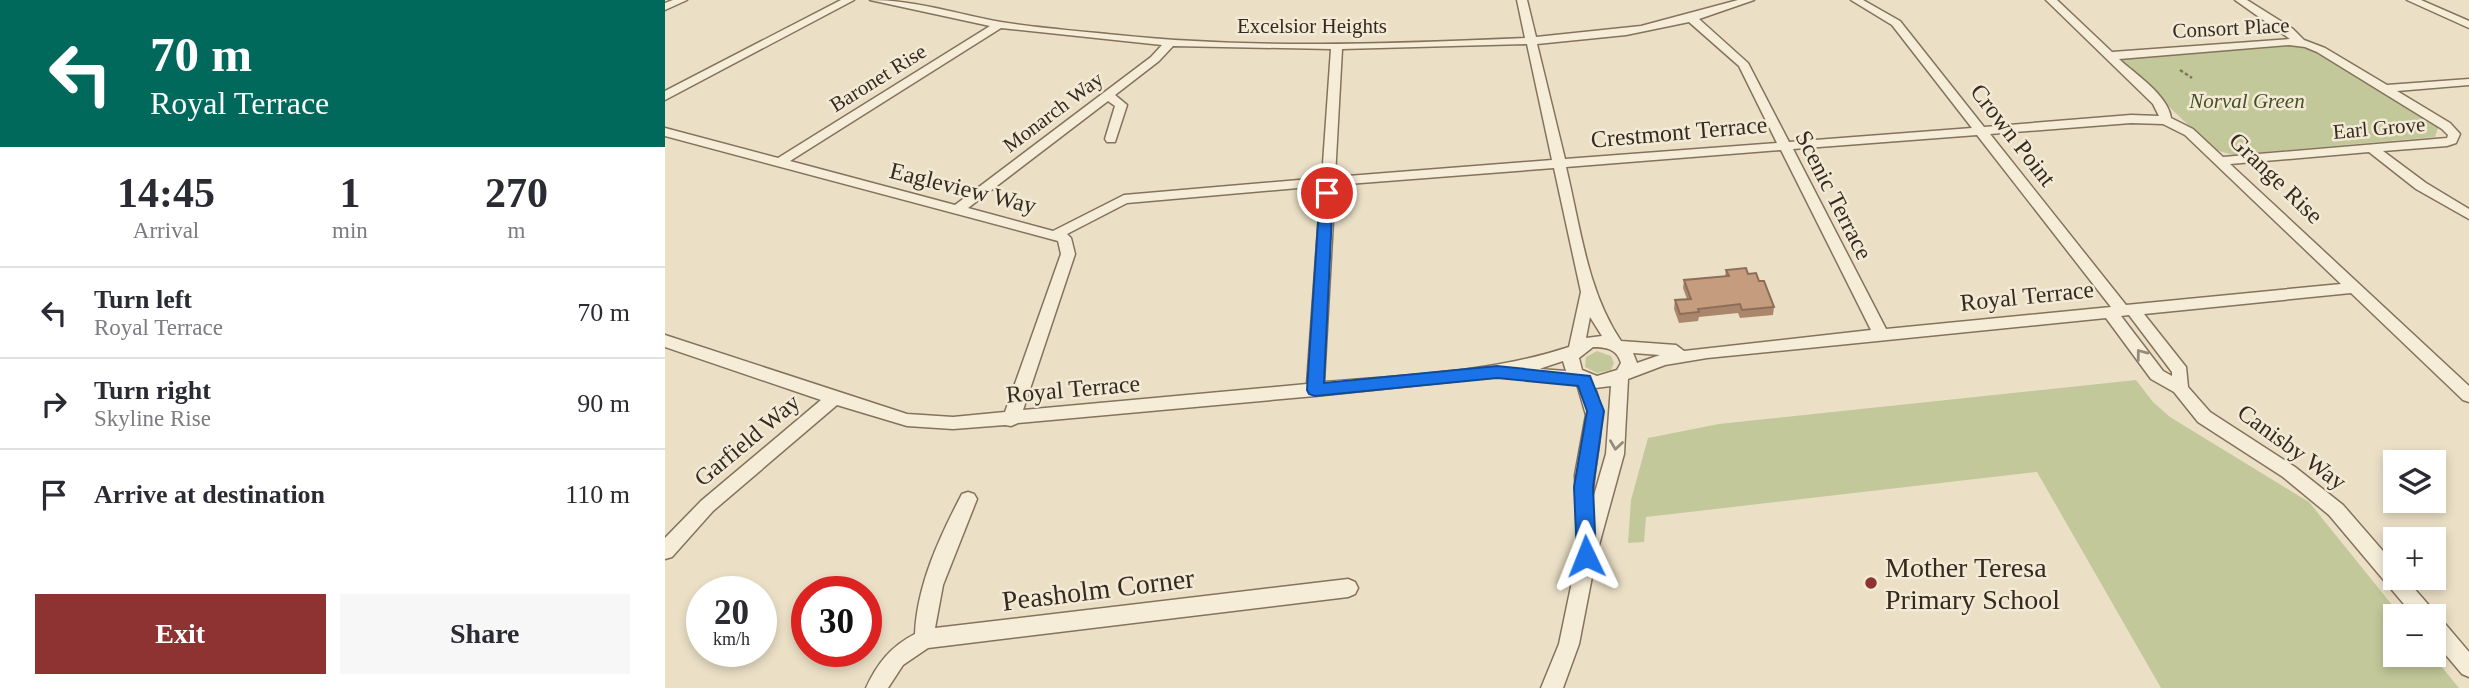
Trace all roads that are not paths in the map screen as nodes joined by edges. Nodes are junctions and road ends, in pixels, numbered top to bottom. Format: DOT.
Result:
graph roads {
  1 [pos="682,0"];
  2 [pos="849,0"];
  3 [pos="875,0"];
  4 [pos="1522,0"];
  5 [pos="1749,0"];
  6 [pos="1856,0"];
  7 [pos="2051,0"];
  8 [pos="2240,0"];
  9 [pos="2412,0"];
  10 [pos="665,6"];
  11 [pos="1690,17"];
  12 [pos="2469,24"];
  13 [pos="997,26"];
  14 [pos="1531,40"];
  15 [pos="1170,43"];
  16 [pos="2300,43"];
  17 [pos="1337,45"];
  18 [pos="2109,55"];
  19 [pos="2469,82"];
  20 [pos="2385,89"];
  21 [pos="1107,94"];
  22 [pos="665,96"];
  23 [pos="2165,120"];
  24 [pos="1981,131"];
  25 [pos="665,132"];
  26 [pos="2454,134"];
  27 [pos="2469,137"];
  28 [pos="1111,139"];
  29 [pos="1784,147"];
  30 [pos="2371,148"];
  31 [pos="2220,161"];
  32 [pos="779,163"];
  33 [pos="1559,164"];
  34 [pos="1327,183"];
  35 [pos="957,210"];
  36 [pos="2469,215"];
  37 [pos="1055,235"];
  38 [pos="2353,288"];
  39 [pos="1588,290"];
  40 [pos="2121,311"];
  41 [pos="1881,335"];
  42 [pos="666,342"];
  43 [pos="1617,345"];
  44 [pos="1575,350"];
  45 [pos="1707,352"];
  46 [pos="1497,372"];
  47 [pos="1622,376"];
  48 [pos="1583,379"];
  49 [pos="2180,388"];
  50 [pos="1315,390"];
  51 [pos="2469,396"];
  52 [pos="834,398"];
  53 [pos="1011,420"];
  54 [pos="968,499"];
  55 [pos="665,551"];
  56 [pos="1586,556"];
  57 [pos="1348,588"];
  58 [pos="2415,604"];
  59 [pos="2446,636"];
  60 [pos="925,639"];
  61 [pos="2462,649"];
  62 [pos="2469,667"];
  63 [pos="877,688"];
  64 [pos="1552,688"];
  1 -- 10 [label="street"];
  2 -- 22 [label="street"];
  3 -- 13 [label="street, Excelsior Heights"];
  4 -- 14 [label="street"];
  5 -- 11 [label="street, Excelsior Heights"];
  6 -- 24 [label="street, Crown Point"];
  7 -- 18 [label="street, Grange Rise"];
  8 -- 16 [label="street"];
  9 -- 12 [label="street"];
  11 -- 14 [label="street, Excelsior Heights"];
  11 -- 29 [label="street, Scenic Terrace"];
  13 -- 15 [label="street, Excelsior Heights"];
  13 -- 32 [label="street, Baronet Rise"];
  14 -- 17 [label="street, Excelsior Heights"];
  14 -- 33 [label="street"];
  15 -- 17 [label="street, Excelsior Heights"];
  15 -- 21 [label="street, Monarch Way"];
  16 -- 18 [label="street, Consort Place"];
  16 -- 20 [label="street, Consort Place"];
  17 -- 34 [label="street"];
  18 -- 23 [label="street, Grange Rise"];
  19 -- 20 [label="street"];
  20 -- 26 [label="street, Earl Grove"];
  21 -- 28 [label="street"];
  21 -- 35 [label="street, Monarch Way"];
  23 -- 24 [label="street, Crestmont Terrace"];
  23 -- 31 [label="street, Grange Rise"];
  24 -- 29 [label="street, Crestmont Terrace"];
  24 -- 40 [label="street, Crown Point"];
  25 -- 32 [label="street, Eagleview Way"];
  26 -- 27 [label="street"];
  26 -- 30 [label="street, Earl Grove"];
  29 -- 33 [label="street, Crestmont Terrace"];
  29 -- 41 [label="street, Scenic Terrace"];
  30 -- 31 [label="street, Earl Grove"];
  30 -- 36 [label="street"];
  31 -- 38 [label="street, Grange Rise"];
  32 -- 35 [label="street, Eagleview Way"];
  33 -- 34 [label="street, Crestmont Terrace"];
  33 -- 39 [label="street"];
  34 -- 37 [label="street, Crestmont Terrace"];
  34 -- 50 [label="street"];
  35 -- 37 [label="street, Eagleview Way"];
  37 -- 53 [label="street, Eagleview Way"];
  38 -- 40 [label="street, Royal Terrace"];
  38 -- 51 [label="street, Grange Rise"];
  39 -- 43 [label="street"];
  39 -- 44 [label="street"];
  40 -- 41 [label="street, Royal Terrace"];
  49 -- 40 [label="street, Canisby Way, one-way"];
  40 -- 49 [label="street, Canisby Way"];
  41 -- 45 [label="street, Royal Terrace"];
  42 -- 52 [label="street, Royal Terrace"];
  43 -- 44 [label="street"];
  43 -- 45 [label="street, Royal Terrace"];
  43 -- 47 [label="street"];
  44 -- 46 [label="street, Royal Terrace"];
  44 -- 48 [label="street"];
  45 -- 47 [label="street, Royal Terrace"];
  46 -- 48 [label="street, Royal Terrace"];
  46 -- 50 [label="street, Royal Terrace"];
  47 -- 48 [label="street"];
  47 -- 56 [label="street, one-way"];
  48 -- 56 [label="street"];
  49 -- 58 [label="street, Canisby Way"];
  50 -- 53 [label="street, Royal Terrace"];
  52 -- 53 [label="street, Royal Terrace"];
  52 -- 55 [label="street, Garfield Way"];
  54 -- 60 [label="street"];
  56 -- 64 [label="street"];
  57 -- 60 [label="street, Peasholm Corner"];
  59 -- 61 [label="street"];
  60 -- 63 [label="street, Peasholm Corner"];
  61 -- 62 [label="street"];
}
